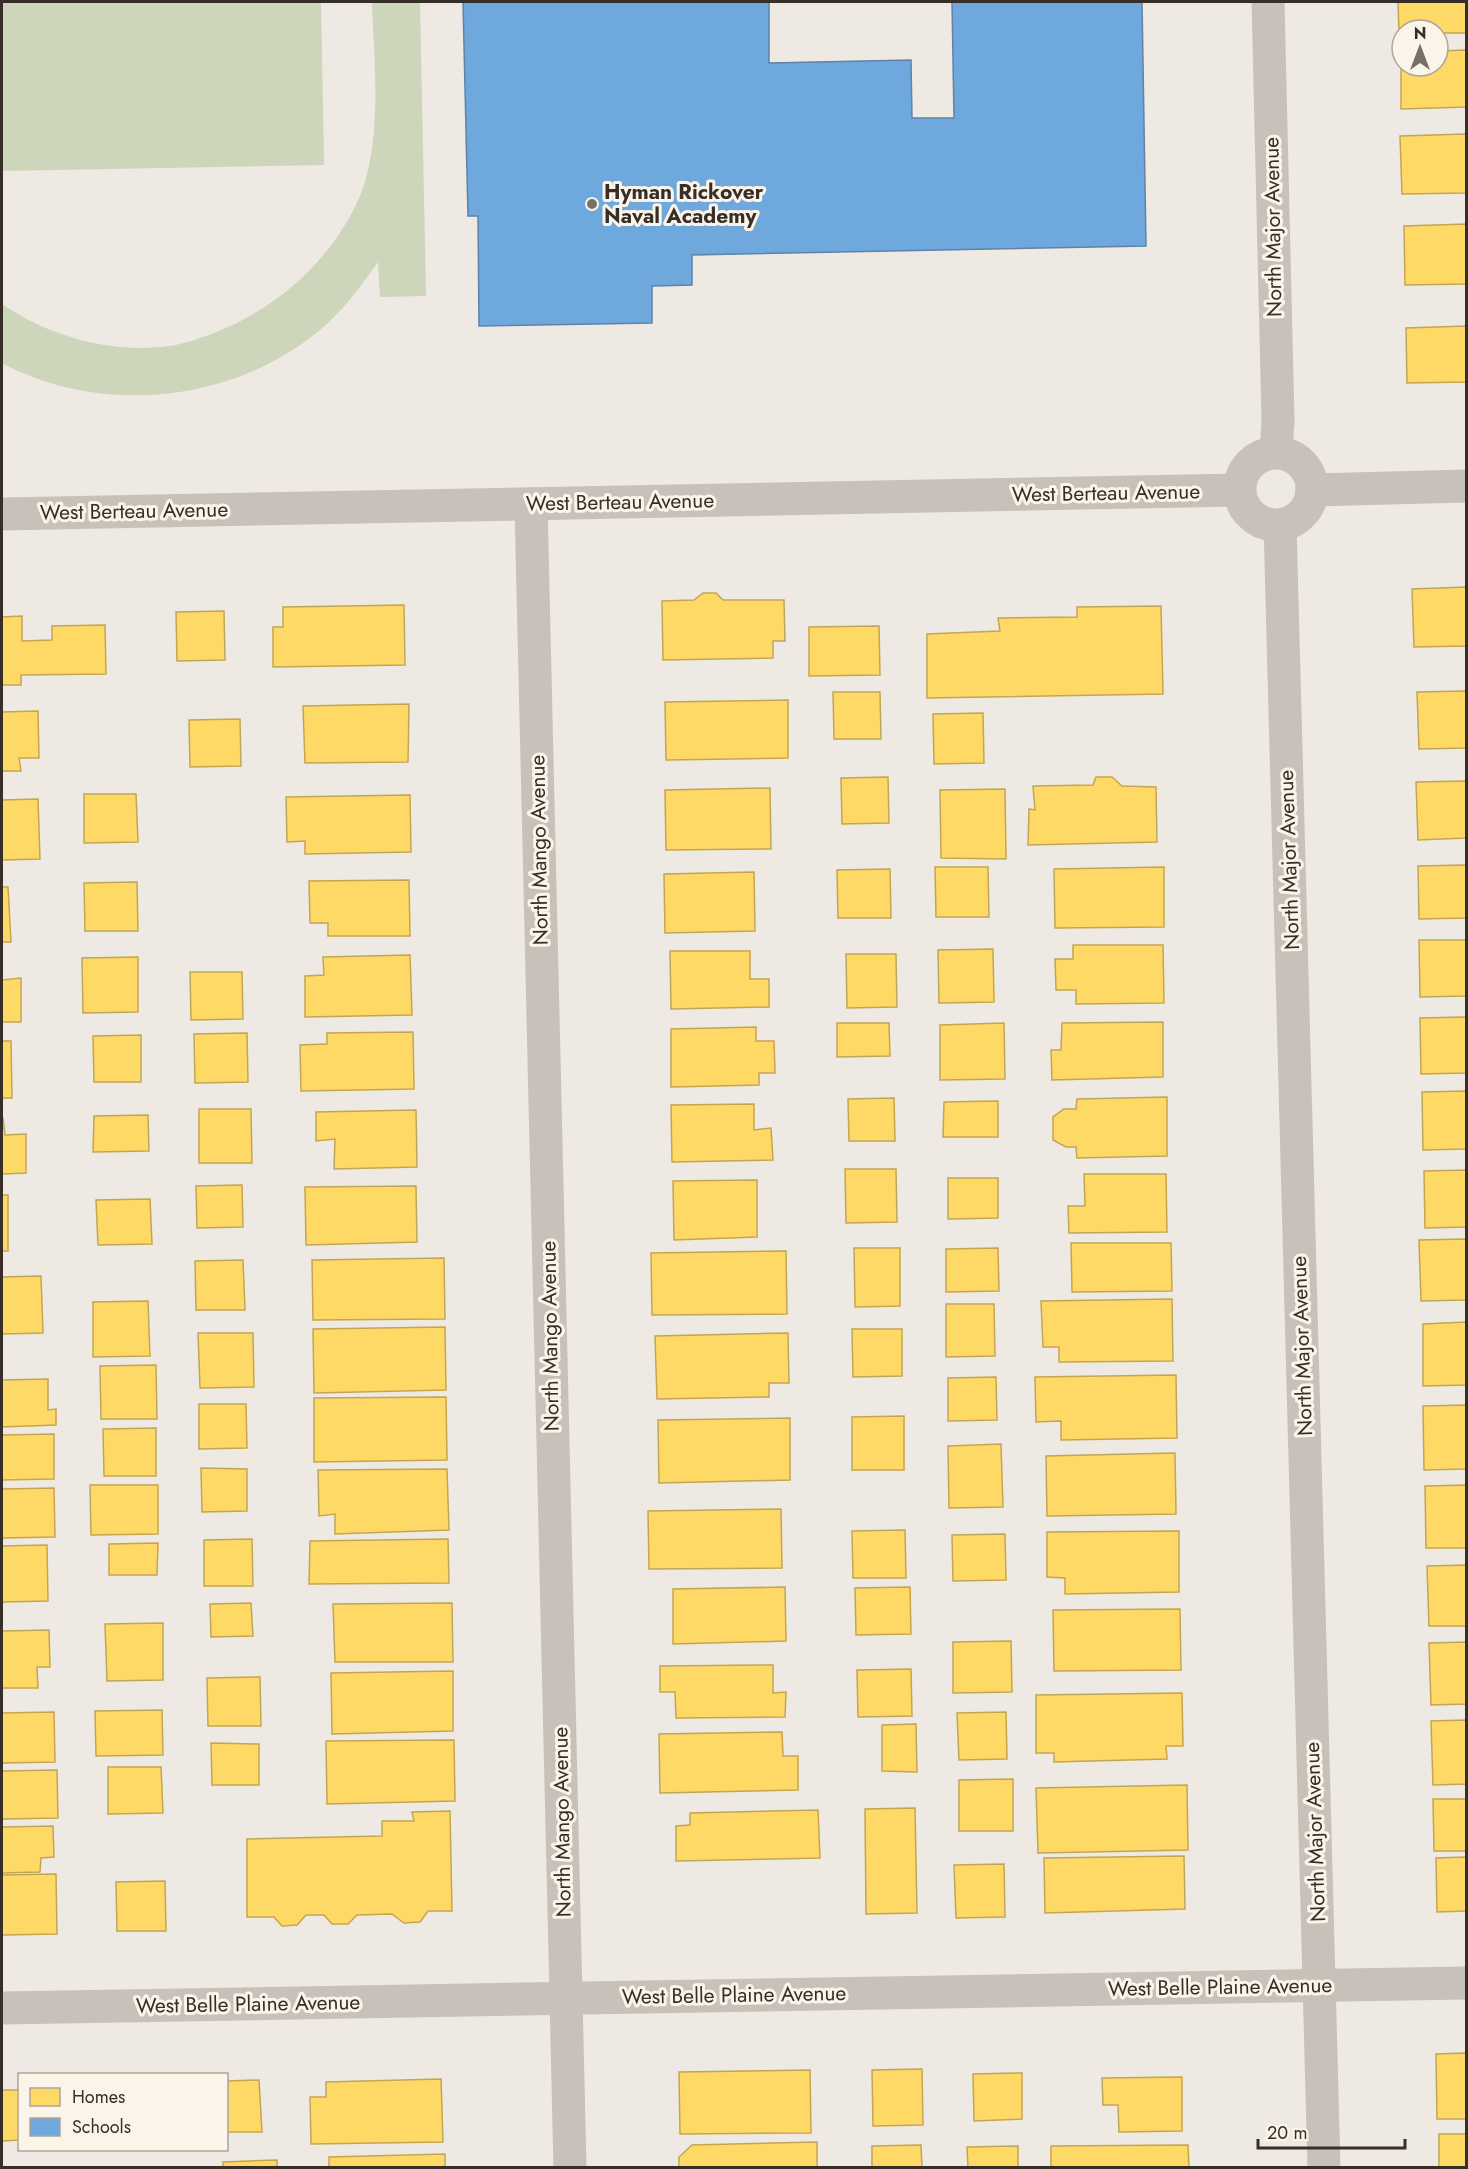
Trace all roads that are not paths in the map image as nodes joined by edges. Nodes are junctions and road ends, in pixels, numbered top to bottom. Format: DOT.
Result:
graph roads {
  1 [pos="1268,2"];
  2 [pos="1276,452"];
  3 [pos="1467,486"];
  4 [pos="1239,490"];
  5 [pos="1312,490"];
  6 [pos="531,504"];
  7 [pos="2,513"];
  8 [pos="1280,525"];
  9 [pos="1467,1983"];
  10 [pos="1319,1986"];
  11 [pos="566,1998"];
  12 [pos="2,2008"];
  13 [pos="570,2168"];
  14 [pos="1324,2168"];
  1 -- 2 [label="street, North Major Avenue"];
  2 -- 4 [label="street"];
  2 -- 5 [label="street"];
  3 -- 5 [label="street"];
  4 -- 6 [label="street, West Berteau Avenue"];
  4 -- 8 [label="street"];
  5 -- 8 [label="street"];
  6 -- 7 [label="street, West Berteau Avenue"];
  6 -- 11 [label="street, North Mango Avenue"];
  8 -- 10 [label="street, North Major Avenue"];
  9 -- 10 [label="street, West Belle Plaine Avenue"];
  10 -- 11 [label="street, West Belle Plaine Avenue"];
  10 -- 14 [label="street, North Major Avenue"];
  11 -- 12 [label="street, West Belle Plaine Avenue"];
  11 -- 13 [label="street, North Mango Avenue"];
}
